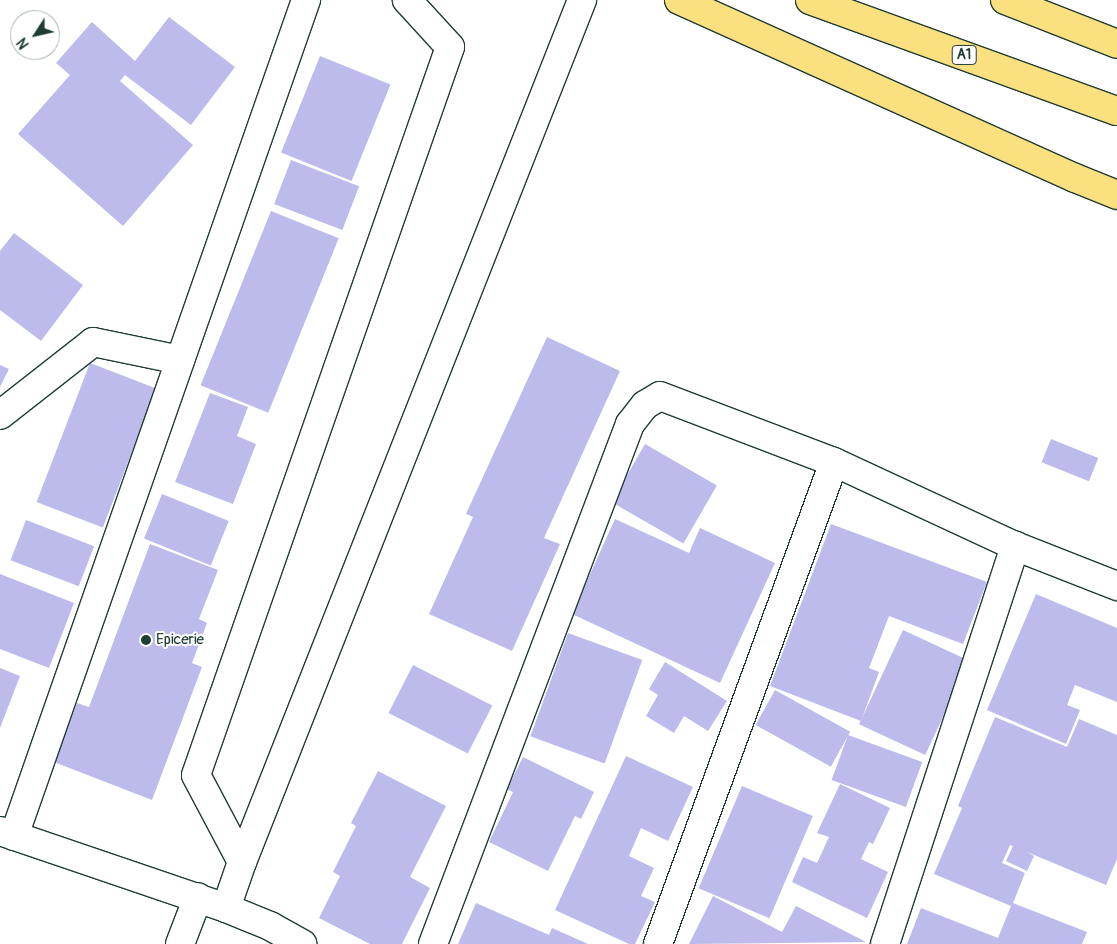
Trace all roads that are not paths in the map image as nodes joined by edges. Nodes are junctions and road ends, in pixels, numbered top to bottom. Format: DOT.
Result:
graph roads {
  1 [pos="306,0"];
  2 [pos="407,0"];
  3 [pos="582,0"];
  4 [pos="679,0"];
  5 [pos="810,0"];
  6 [pos="1004,0"];
  7 [pos="1117,44"];
  8 [pos="1117,111"];
  9 [pos="1117,196"];
  10 [pos="180,360"];
  11 [pos="0,415"];
  12 [pos="834,462"];
  13 [pos="1015,546"];
  14 [pos="1117,586"];
  15 [pos="7,834"];
  16 [pos="242,862"];
  17 [pos="198,897"];
  18 [pos="226,908"];
  19 [pos="180,944"];
  20 [pos="302,944"];
  21 [pos="433,944"];
  22 [pos="658,944"];
  23 [pos="885,944"];
  1 -- 10 [label="street"];
  2 -- 16 [label="street"];
  3 -- 16 [label="street"];
  4 -- 9 [label="highway"];
  5 -- 8 [label="highway, A1"];
  6 -- 7 [label="highway"];
  10 -- 11 [label="street"];
  10 -- 15 [label="street"];
  12 -- 13 [label="street"];
  12 -- 21 [label="street"];
  12 -- 22 [label="street"];
  13 -- 14 [label="street"];
  13 -- 23 [label="street"];
  15 -- 17 [label="street"];
  16 -- 18 [label="street"];
  17 -- 18 [label="street"];
  17 -- 19 [label="street"];
  18 -- 20 [label="street"];
}
